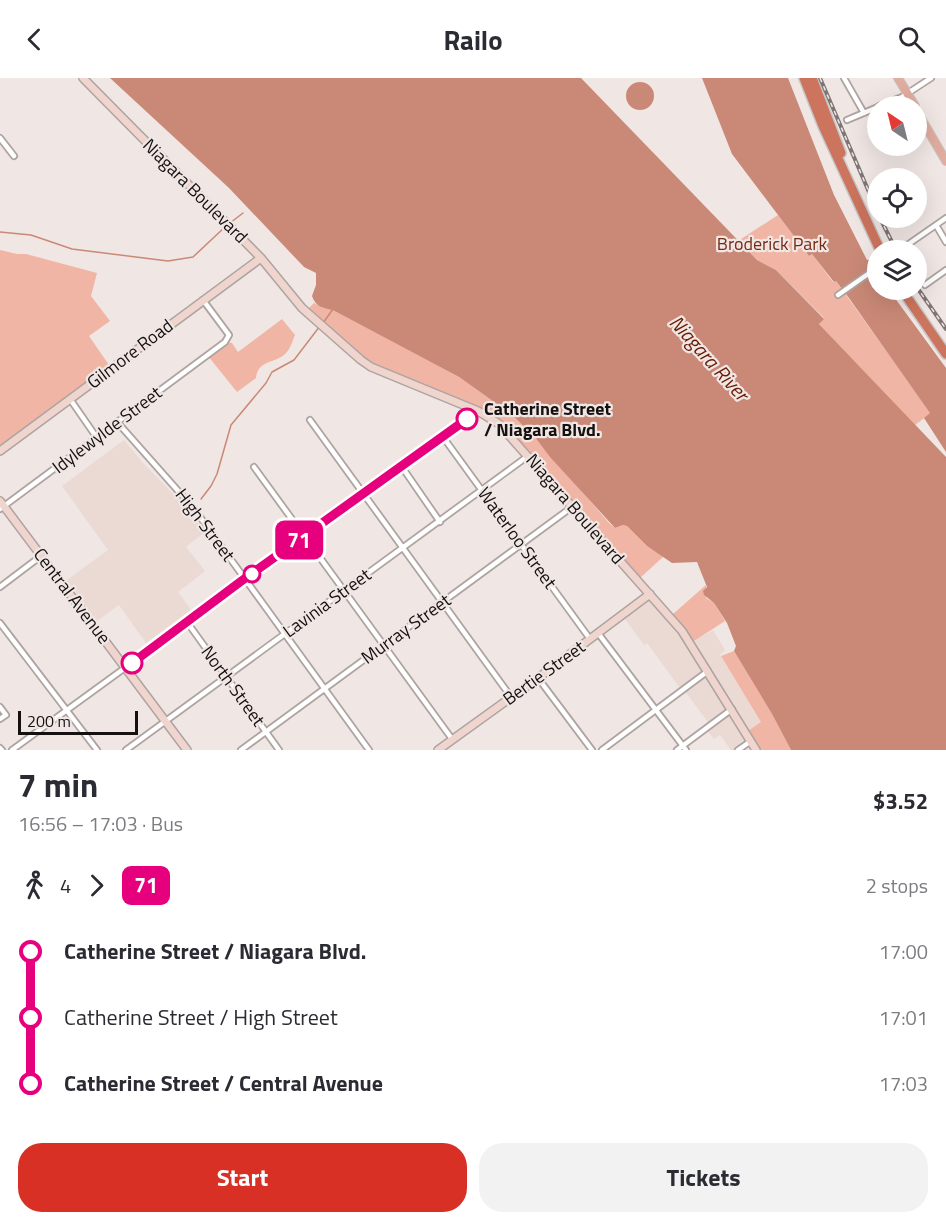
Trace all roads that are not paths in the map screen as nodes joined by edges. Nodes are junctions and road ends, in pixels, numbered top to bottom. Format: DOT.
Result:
graph roads {
  1 [pos="83,78"];
  2 [pos="804,78"];
  3 [pos="812,78"];
  4 [pos="844,78"];
  5 [pos="898,78"];
  6 [pos="931,78"];
  7 [pos="907,93"];
  8 [pos="903,96"];
  9 [pos="909,96"];
  10 [pos="867,112"];
  11 [pos="864,113"];
  12 [pos="847,120"];
  13 [pos="927,127"];
  14 [pos="0,138"];
  15 [pos="14,156"];
  16 [pos="946,161"];
  17 [pos="946,218"];
  18 [pos="936,225"];
  19 [pos="875,240"];
  20 [pos="881,240"];
  21 [pos="914,240"];
  22 [pos="946,242"];
  23 [pos="261,258"];
  24 [pos="946,270"];
  25 [pos="867,275"];
  26 [pos="927,284"];
  27 [pos="841,293"];
  28 [pos="203,300"];
  29 [pos="909,300"];
  30 [pos="916,300"];
  31 [pos="946,345"];
  32 [pos="946,354"];
  33 [pos="70,399"];
  34 [pos="478,411"];
  35 [pos="310,420"];
  36 [pos="118,423"];
  37 [pos="443,437"];
  38 [pos="97,438"];
  39 [pos="0,451"];
  40 [pos="528,456"];
  41 [pos="254,467"];
  42 [pos="402,467"];
  43 [pos="482,490"];
  44 [pos="362,494"];
  45 [pos="1,505"];
  46 [pos="572,507"];
  47 [pos="440,522"];
  48 [pos="304,536"];
  49 [pos="522,545"];
  50 [pos="402,549"];
  51 [pos="42,556"];
  52 [pos="245,579"];
  53 [pos="0,587"];
  54 [pos="344,591"];
  55 [pos="650,594"];
  56 [pos="442,604"];
  57 [pos="187,622"];
  58 [pos="0,623"];
  59 [pos="598,633"];
  60 [pos="284,635"];
  61 [pos="590,639"];
  62 [pos="384,645"];
  63 [pos="126,667"];
  64 [pos="708,671"];
  65 [pos="226,677"];
  66 [pos="538,678"];
  67 [pos="324,688"];
  68 [pos="511,697"];
  69 [pos="0,707"];
  70 [pos="732,709"];
  71 [pos="66,710"];
  72 [pos="656,710"];
  73 [pos="0,719"];
  74 [pos="166,721"];
  75 [pos="266,731"];
  76 [pos="452,740"];
  77 [pos="751,741"];
  78 [pos="443,748"];
  79 [pos="685,748"];
  80 [pos="12,750"];
  81 [pos="97,750"];
  82 [pos="126,750"];
  83 [pos="188,750"];
  84 [pos="241,750"];
  85 [pos="279,750"];
  86 [pos="369,750"];
  87 [pos="592,750"];
  88 [pos="602,750"];
  89 [pos="677,750"];
  90 [pos="738,750"];
  91 [pos="756,750"];
  1 -- 23 [label="main road, Niagara Boulevard"];
  2 -- 19 [label="highway"];
  3 -- 20 [label="highway"];
  4 -- 11 [label="street"];
  5 -- 7 [label="main road"];
  6 -- 7 [label="street"];
  7 -- 8 [label="street"];
  7 -- 9 [label="main road"];
  10 -- 11 [label="street"];
  11 -- 12 [label="street"];
  13 -- 16 [label="main road"];
  14 -- 15 [label="street"];
  17 -- 18 [label="street"];
  18 -- 21 [label="street"];
  18 -- 22 [label="street"];
  23 -- 28 [label="main road, Gilmore Road"];
  23 -- 34 [label="main road, Niagara Boulevard"];
  24 -- 26 [label="street"];
  25 -- 27 [label="street"];
  28 -- 33 [label="main road, Gilmore Road"];
  28 -- 36 [label="street, Idylewylde Street"];
  29 -- 32 [label="highway"];
  30 -- 31 [label="highway"];
  33 -- 38 [label="street"];
  33 -- 39 [label="main road, Gilmore Road"];
  34 -- 37 [label="street"];
  34 -- 40 [label="main road, Niagara Boulevard"];
  35 -- 44 [label="street"];
  36 -- 38 [label="street, Idylewylde Street"];
  36 -- 52 [label="street, High Street"];
  37 -- 42 [label="street"];
  37 -- 43 [label="street, Waterloo Street"];
  38 -- 45 [label="street, Idylewylde Street"];
  40 -- 43 [label="street, Lavinia Street"];
  40 -- 46 [label="main road, Niagara Boulevard"];
  41 -- 48 [label="street"];
  42 -- 44 [label="street"];
  42 -- 47 [label="street"];
  43 -- 47 [label="street, Lavinia Street"];
  43 -- 49 [label="street, Waterloo Street"];
  44 -- 48 [label="street"];
  44 -- 50 [label="street"];
  45 -- 51 [label="main road, Central Avenue"];
  46 -- 49 [label="street, Murray Street"];
  46 -- 55 [label="main road, Niagara Boulevard"];
  47 -- 50 [label="street, Lavinia Street"];
  48 -- 52 [label="street"];
  48 -- 54 [label="street"];
  49 -- 56 [label="street, Murray Street"];
  49 -- 61 [label="street, Waterloo Street"];
  50 -- 54 [label="street, Lavinia Street"];
  50 -- 56 [label="street"];
  51 -- 53 [label="street"];
  51 -- 63 [label="main road, Central Avenue"];
  52 -- 57 [label="street"];
  52 -- 60 [label="street, High Street"];
  54 -- 60 [label="street, Lavinia Street"];
  54 -- 62 [label="street"];
  55 -- 59 [label="main road, Bertie Street"];
  55 -- 64 [label="main road, Niagara Boulevard"];
  56 -- 62 [label="street, Murray Street"];
  56 -- 68 [label="street"];
  57 -- 63 [label="street"];
  57 -- 65 [label="street, North Street"];
  58 -- 71 [label="street"];
  59 -- 61 [label="main road, Bertie Street"];
  59 -- 72 [label="street"];
  60 -- 65 [label="street, Lavinia Street"];
  60 -- 67 [label="street, High Street"];
  61 -- 66 [label="main road, Bertie Street"];
  62 -- 67 [label="street, Murray Street"];
  62 -- 76 [label="street"];
  63 -- 71 [label="street"];
  63 -- 74 [label="main road, Central Avenue"];
  64 -- 70 [label="main road, Niagara Boulevard"];
  64 -- 72 [label="street"];
  65 -- 74 [label="street, Lavinia Street"];
  65 -- 75 [label="street, North Street"];
  66 -- 68 [label="main road, Bertie Street"];
  66 -- 87 [label="street"];
  67 -- 75 [label="street, Murray Street"];
  67 -- 86 [label="street, High Street"];
  68 -- 76 [label="main road, Bertie Street"];
  69 -- 73 [label="street"];
  70 -- 77 [label="main road, Niagara Boulevard"];
  70 -- 79 [label="street"];
  71 -- 80 [label="street"];
  71 -- 81 [label="street"];
  72 -- 79 [label="street"];
  72 -- 88 [label="street"];
  74 -- 82 [label="street, Lavinia Street"];
  74 -- 83 [label="main road, Central Avenue"];
  75 -- 84 [label="street, Murray Street"];
  75 -- 85 [label="street, North Street"];
  76 -- 78 [label="main road, Bertie Street"];
  77 -- 90 [label="street"];
  77 -- 91 [label="main road, Niagara Boulevard"];
  79 -- 89 [label="street"];
}
